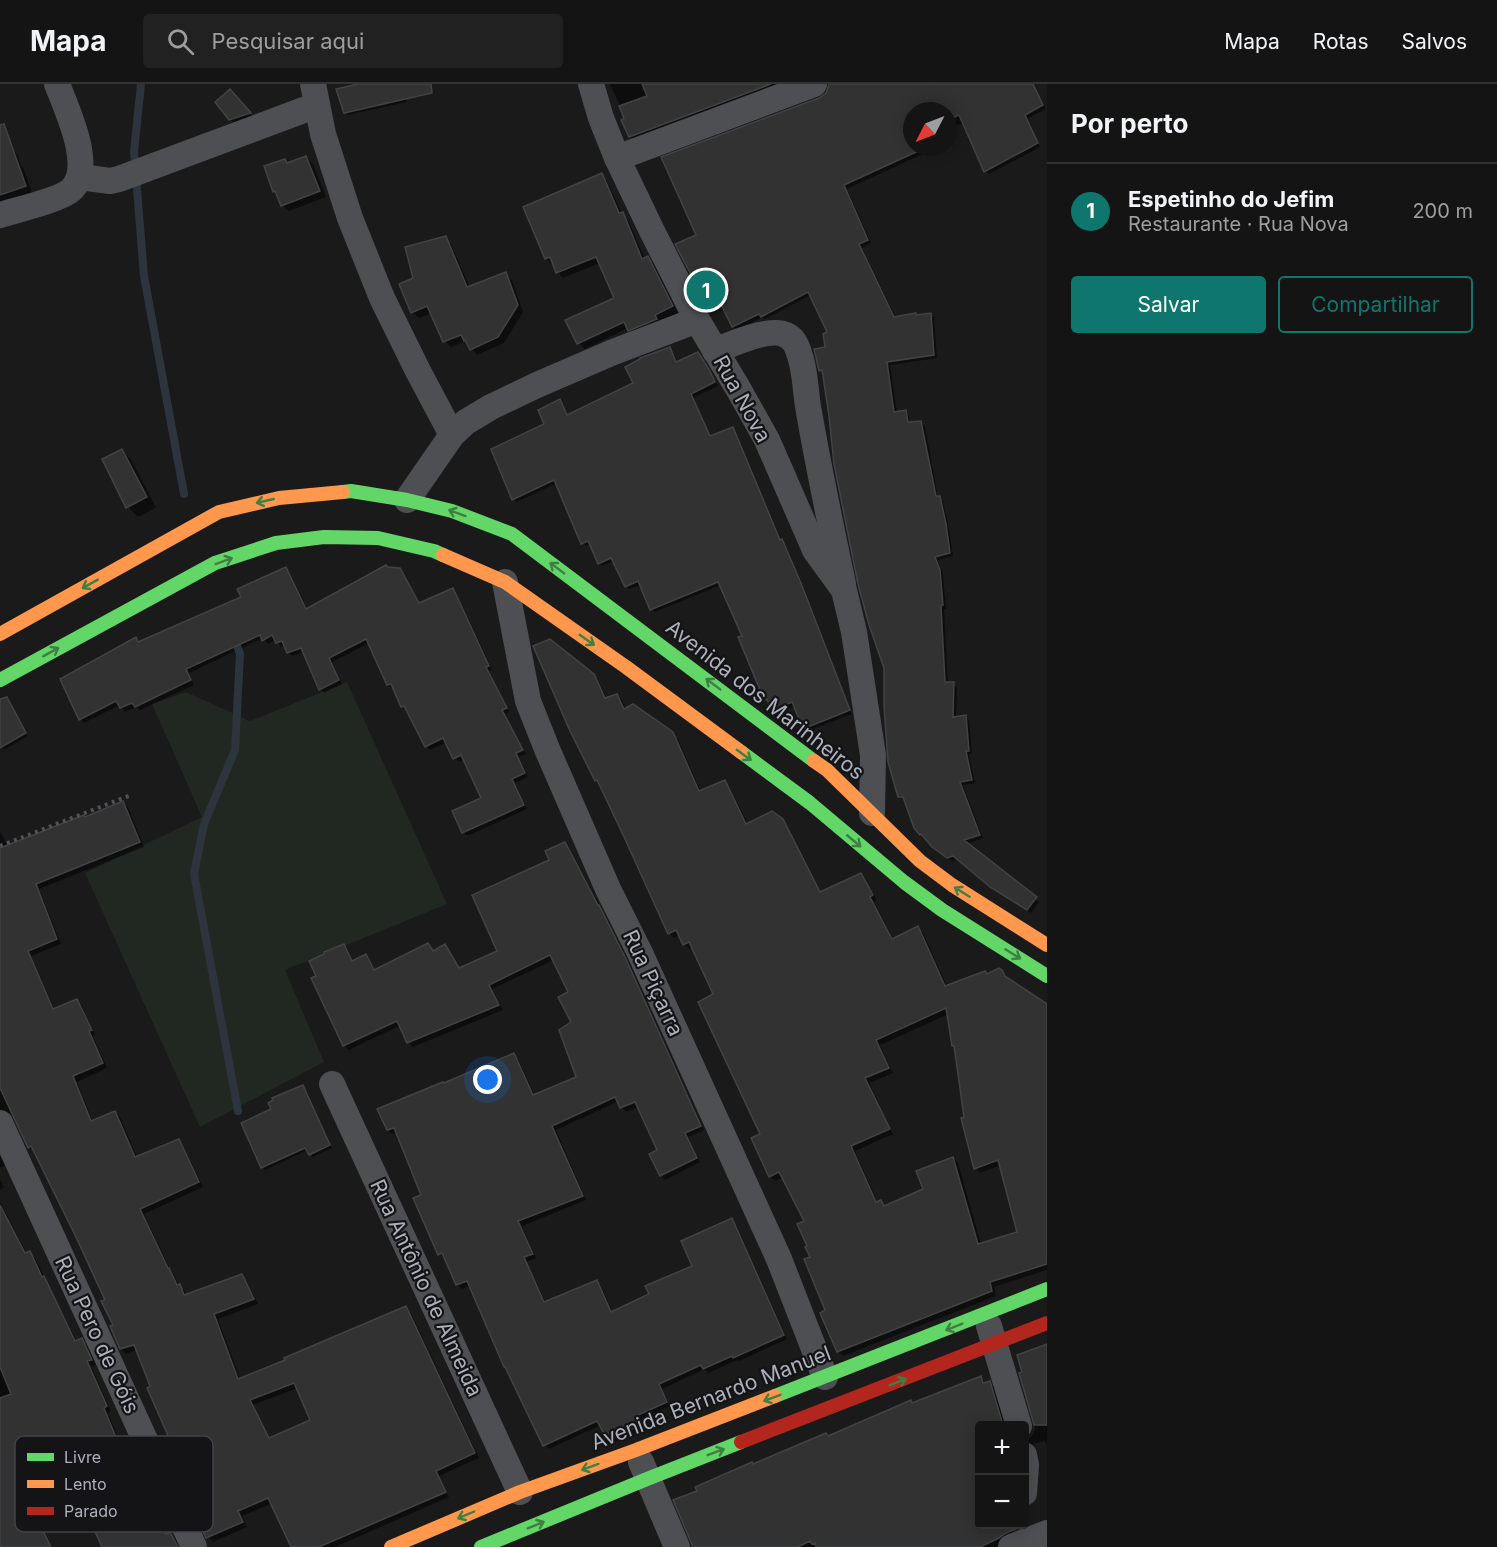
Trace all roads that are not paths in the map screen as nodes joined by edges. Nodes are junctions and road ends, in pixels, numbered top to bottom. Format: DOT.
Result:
graph roads {
  1 [pos="57,84"];
  2 [pos="591,84"];
  3 [pos="814,84"];
  4 [pos="315,95"];
  5 [pos="617,158"];
  6 [pos="80,177"];
  7 [pos="0,215"];
  8 [pos="697,320"];
  9 [pos="716,351"];
  10 [pos="452,435"];
  11 [pos="407,500"];
  12 [pos="505,582"];
  13 [pos="844,590"];
  14 [pos="0,634"];
  15 [pos="0,680"];
  16 [pos="872,813"];
  17 [pos="1047,945"];
  18 [pos="1047,976"];
  19 [pos="332,1084"];
  20 [pos="0,1123"];
  21 [pos="1047,1289"];
  22 [pos="986,1314"];
  23 [pos="1047,1323"];
  24 [pos="994,1345"];
  25 [pos="825,1377"];
  26 [pos="1018,1421"];
  27 [pos="143,1436"];
  28 [pos="636,1450"];
  29 [pos="647,1479"];
  30 [pos="520,1492"];
  31 [pos="187,1532"];
  32 [pos="1047,1533"];
  33 [pos="1020,1540"];
  34 [pos="194,1547"];
  35 [pos="391,1547"];
  36 [pos="481,1547"];
  37 [pos="677,1547"];
  1 -- 6 [label="street"];
  2 -- 5 [label="street, Rua Nova"];
  3 -- 5 [label="street"];
  4 -- 6 [label="street"];
  4 -- 10 [label="street"];
  5 -- 8 [label="street, Rua Nova"];
  6 -- 7 [label="street"];
  8 -- 9 [label="street, Rua Nova"];
  8 -- 10 [label="street"];
  9 -- 13 [label="street, Rua Nova"];
  9 -- 13 [label="street"];
  10 -- 11 [label="street"];
  11 -- 14 [label="main road, Avenida dos Marinheiros, one-way"];
  16 -- 11 [label="main road, Avenida dos Marinheiros, one-way"];
  15 -- 12 [label="main road, one-way"];
  12 -- 18 [label="main road, one-way"];
  12 -- 25 [label="street, Rua Piçarra"];
  13 -- 16 [label="street, Rua Nova"];
  17 -- 16 [label="main road, Avenida dos Marinheiros, one-way"];
  19 -- 30 [label="street, Rua Antônio de Almeida"];
  20 -- 27 [label="street, Rua Pero de Góis"];
  21 -- 22 [label="main road, Avenida Bernardo Manuel"];
  22 -- 24 [label="street"];
  22 -- 25 [label="main road, Avenida Bernardo Manuel, one-way"];
  23 -- 24 [label="main road"];
  24 -- 26 [label="street"];
  29 -- 24 [label="main road, one-way"];
  25 -- 28 [label="main road, Avenida Bernardo Manuel, one-way"];
  28 -- 29 [label="street"];
  28 -- 30 [label="main road, Avenida Bernardo Manuel, one-way"];
  36 -- 29 [label="main road, one-way"];
  29 -- 37 [label="street"];
  30 -- 35 [label="main road, Avenida Bernardo Manuel, one-way"];
  31 -- 34 [label="street, Rua Pero de Góis"];
  32 -- 33 [label="street"];
}
